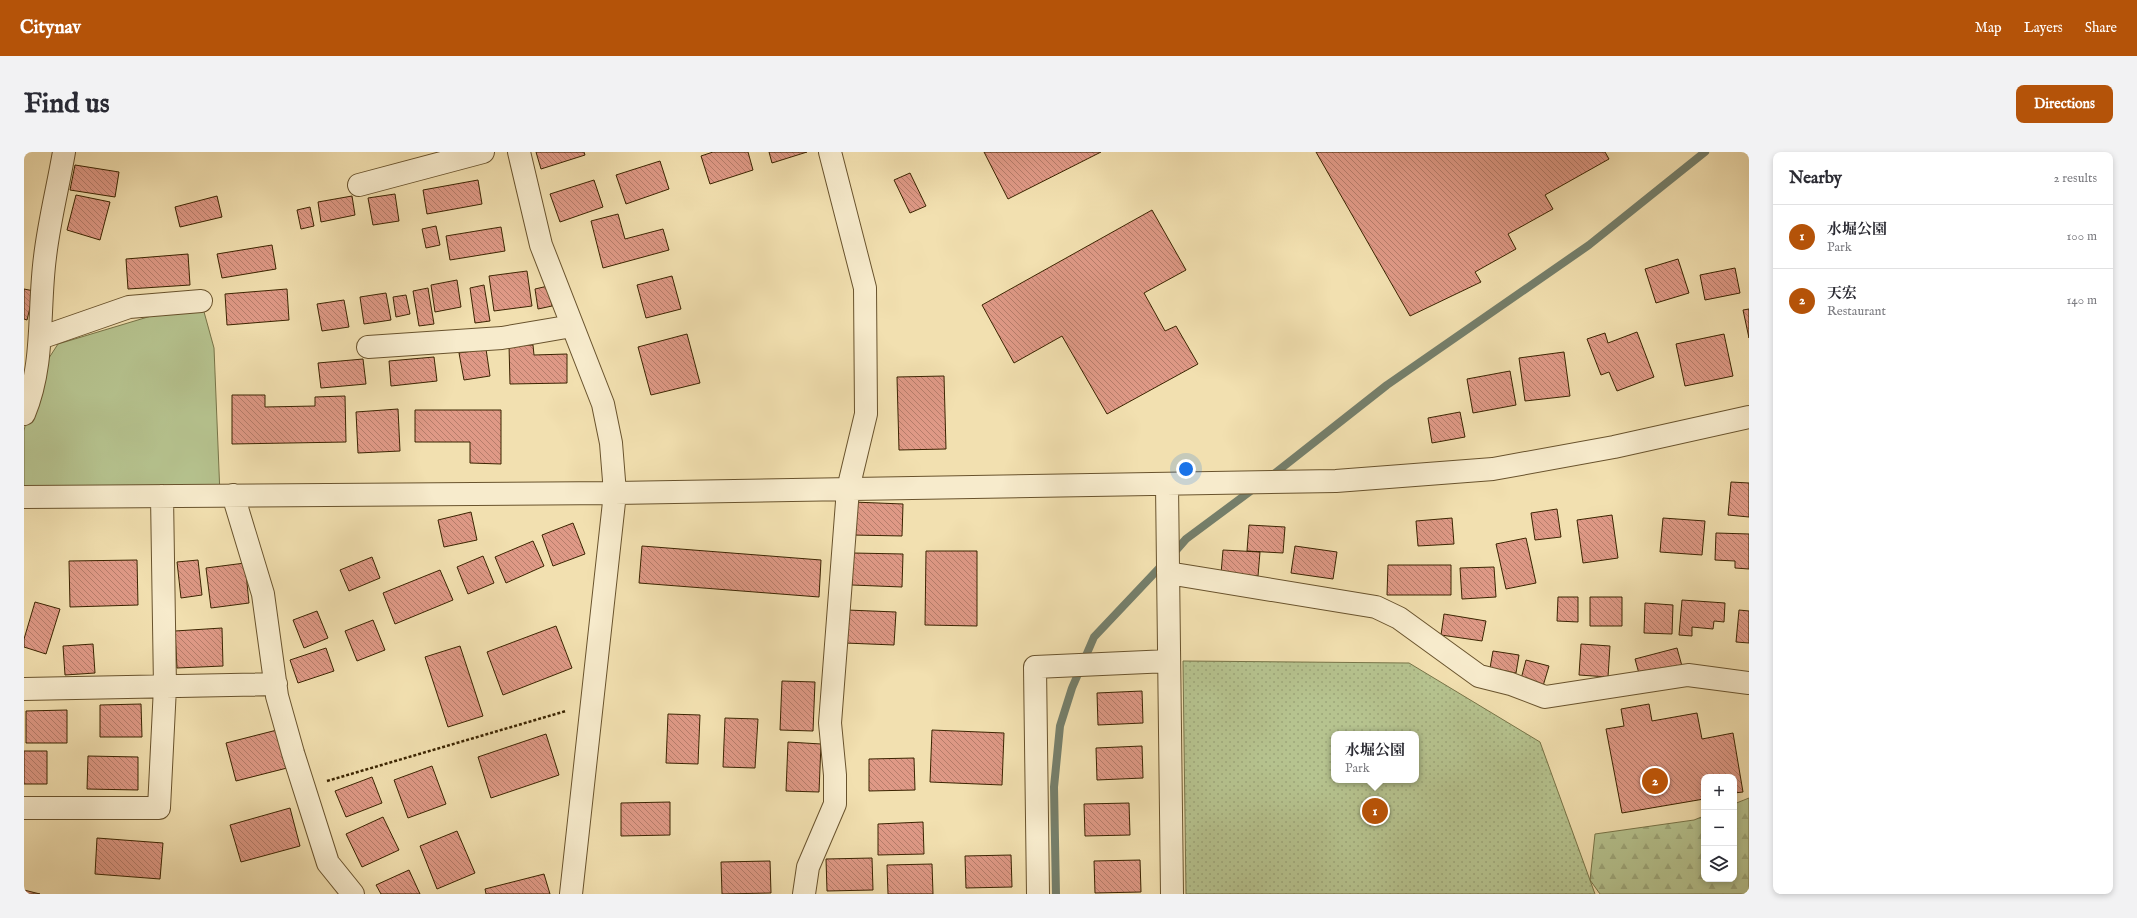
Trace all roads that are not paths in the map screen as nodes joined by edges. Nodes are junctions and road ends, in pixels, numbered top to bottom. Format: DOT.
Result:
graph roads {
  1 [pos="64,152"];
  2 [pos="484,152"];
  3 [pos="519,152"];
  4 [pos="830,152"];
  5 [pos="359,185"];
  6 [pos="201,301"];
  7 [pos="572,326"];
  8 [pos="40,338"];
  9 [pos="368,347"];
  10 [pos="24,414"];
  11 [pos="1749,417"];
  12 [pos="1167,485"];
  13 [pos="848,489"];
  14 [pos="615,493"];
  15 [pos="162,496"];
  16 [pos="233,496"];
  17 [pos="24,497"];
  18 [pos="1168,573"];
  19 [pos="1169,661"];
  20 [pos="1749,683"];
  21 [pos="276,684"];
  22 [pos="165,687"];
  23 [pos="24,689"];
  24 [pos="24,808"];
  25 [pos="352,894"];
  26 [pos="571,894"];
  27 [pos="804,894"];
  28 [pos="1038,894"];
  29 [pos="1172,894"];
  1 -- 8 [label="street"];
  2 -- 5 [label="street"];
  3 -- 7 [label="street"];
  4 -- 13 [label="street"];
  6 -- 8 [label="street"];
  7 -- 9 [label="street"];
  7 -- 14 [label="street"];
  8 -- 10 [label="street"];
  11 -- 12 [label="street"];
  12 -- 13 [label="street"];
  12 -- 18 [label="street"];
  13 -- 14 [label="street"];
  13 -- 27 [label="street"];
  14 -- 16 [label="street"];
  14 -- 26 [label="street"];
  15 -- 16 [label="street"];
  15 -- 17 [label="street"];
  15 -- 22 [label="street"];
  16 -- 21 [label="street"];
  18 -- 19 [label="street"];
  18 -- 20 [label="street"];
  19 -- 28 [label="street"];
  19 -- 29 [label="street"];
  21 -- 22 [label="street"];
  21 -- 25 [label="street"];
  22 -- 23 [label="street"];
  22 -- 24 [label="street"];
}
